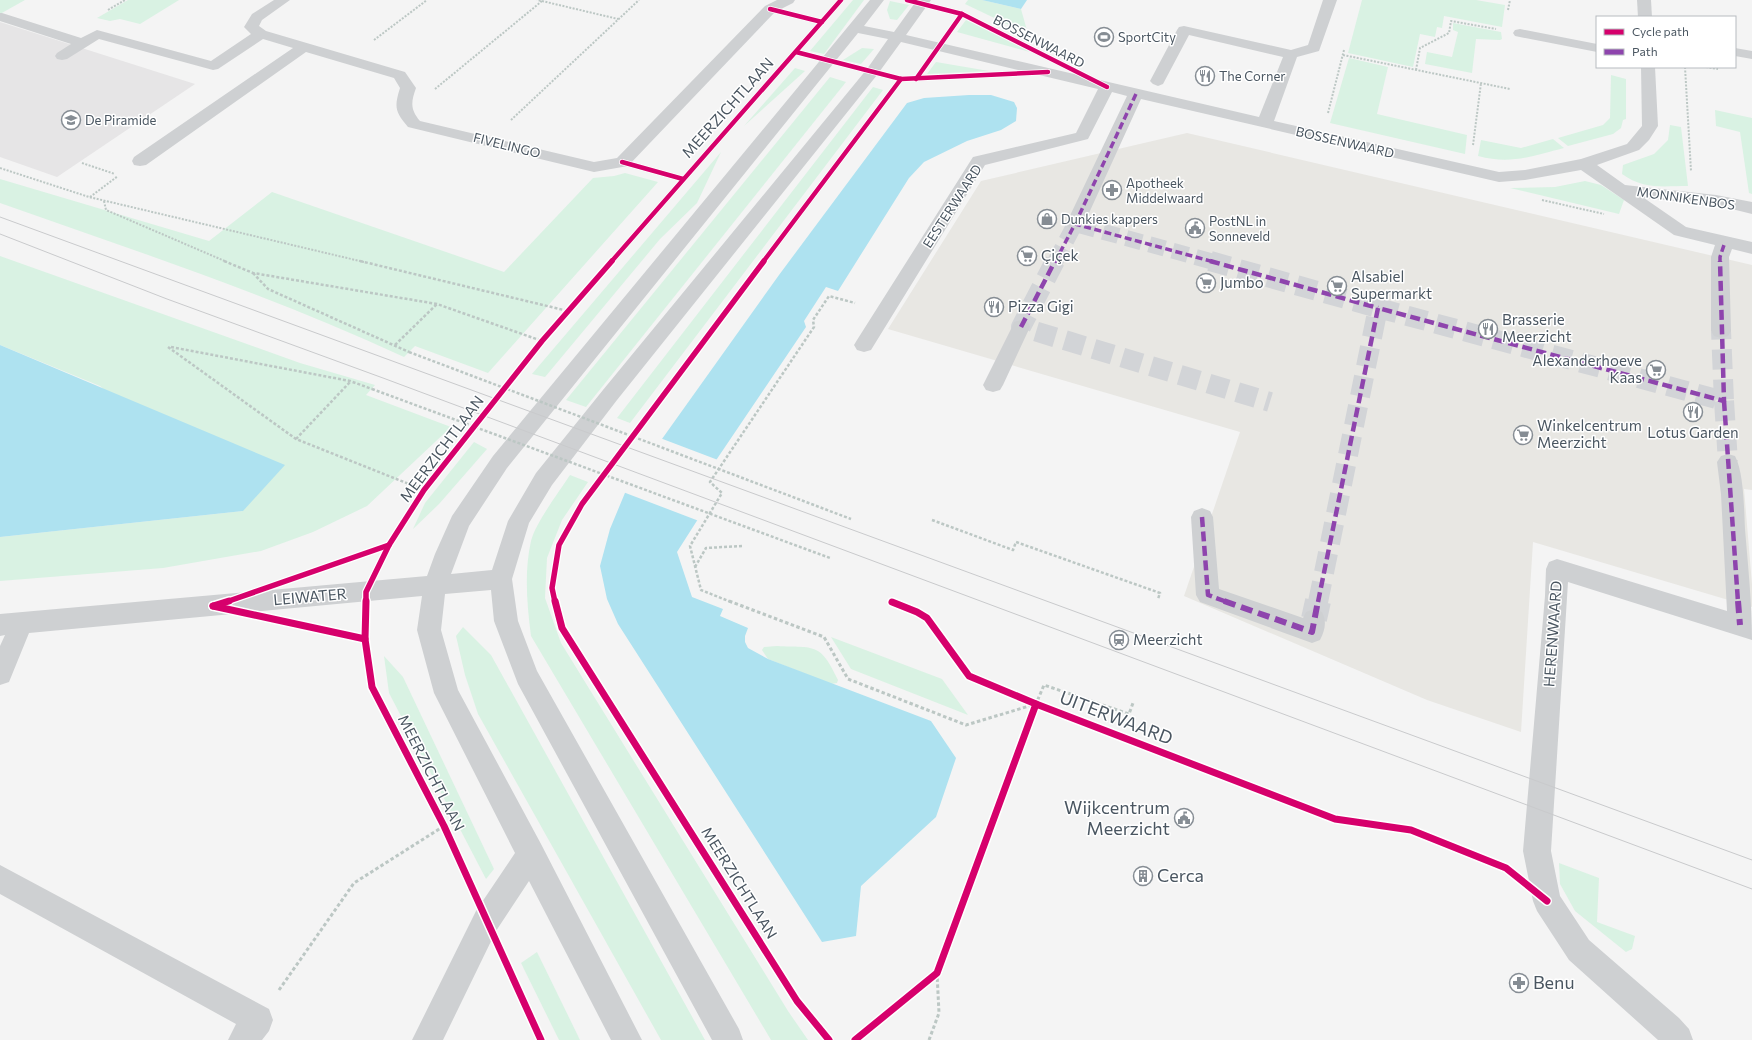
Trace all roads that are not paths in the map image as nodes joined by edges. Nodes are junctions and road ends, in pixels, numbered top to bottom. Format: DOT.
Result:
graph roads {
  1 [pos="283,0"];
  2 [pos="788,0"];
  3 [pos="877,0"];
  4 [pos="924,0"];
  5 [pos="1330,0"];
  6 [pos="1644,0"];
  7 [pos="2,16"];
  8 [pos="1645,16"];
  9 [pos="855,28"];
  10 [pos="1520,33"];
  11 [pos="261,34"];
  12 [pos="898,37"];
  13 [pos="82,43"];
  14 [pos="304,47"];
  15 [pos="1596,48"];
  16 [pos="1736,52"];
  17 [pos="1291,54"];
  18 [pos="1752,55"];
  19 [pos="62,56"];
  20 [pos="1648,68"];
  21 [pos="1158,81"];
  22 [pos="1107,87"];
  23 [pos="1136,94"];
  24 [pos="1265,123"];
  25 [pos="140,161"];
  26 [pos="1584,164"];
  27 [pos="1620,189"];
  28 [pos="1752,208"];
  29 [pos="1075,224"];
  30 [pos="1725,242"];
  31 [pos="1752,248"];
  32 [pos="1021,327"];
  33 [pos="1721,331"];
  34 [pos="864,345"];
  35 [pos="993,385"];
  36 [pos="1728,462"];
  37 [pos="1202,517"];
  38 [pos="501,579"];
  39 [pos="435,586"];
  40 [pos="1314,619"];
  41 [pos="11,624"];
  42 [pos="1746,627"];
  43 [pos="0,674"];
  44 [pos="531,854"];
  45 [pos="0,879"];
  46 [pos="250,1030"];
  47 [pos="427,1040"];
  48 [pos="627,1040"];
  49 [pos="728,1040"];
  50 [pos="1678,1040"];
  1 -- 11 [label="street"];
  2 -- 14 [label="street, FIVELINGO"];
  3 -- 9 [label="street"];
  4 -- 12 [label="street"];
  5 -- 17 [label="street"];
  6 -- 8 [label="street"];
  7 -- 13 [label="street"];
  9 -- 12 [label="street, BOSSENWAARD"];
  9 -- 39 [label="street"];
  10 -- 15 [label="street"];
  11 -- 13 [label="street"];
  11 -- 14 [label="street"];
  12 -- 22 [label="street, BOSSENWAARD"];
  12 -- 38 [label="street"];
  13 -- 19 [label="street"];
  14 -- 25 [label="street"];
  16 -- 18 [label="street"];
  17 -- 21 [label="street"];
  17 -- 24 [label="street"];
  20 -- 26 [label="street"];
  22 -- 23 [label="street, BOSSENWAARD"];
  22 -- 34 [label="street, EESTERWAARD"];
  23 -- 24 [label="street, BOSSENWAARD"];
  23 -- 29 [label="street"];
  24 -- 26 [label="street, BOSSENWAARD"];
  26 -- 27 [label="street, MONNIKENBOS"];
  27 -- 28 [label="street, MONNIKENBOS"];
  27 -- 30 [label="street, MONNIKENBOS"];
  30 -- 31 [label="street, MONNIKENBOS"];
  30 -- 33 [label="street"];
  32 -- 35 [label="street"];
  36 -- 42 [label="street"];
  37 -- 40 [label="street"];
  38 -- 39 [label="street, LEIWATER"];
  38 -- 49 [label="street"];
  39 -- 41 [label="street, LEIWATER"];
  39 -- 44 [label="street"];
  41 -- 43 [label="street"];
  42 -- 50 [label="street, HERENWAARD"];
  44 -- 47 [label="street"];
  44 -- 48 [label="street"];
  45 -- 46 [label="street"];
}
